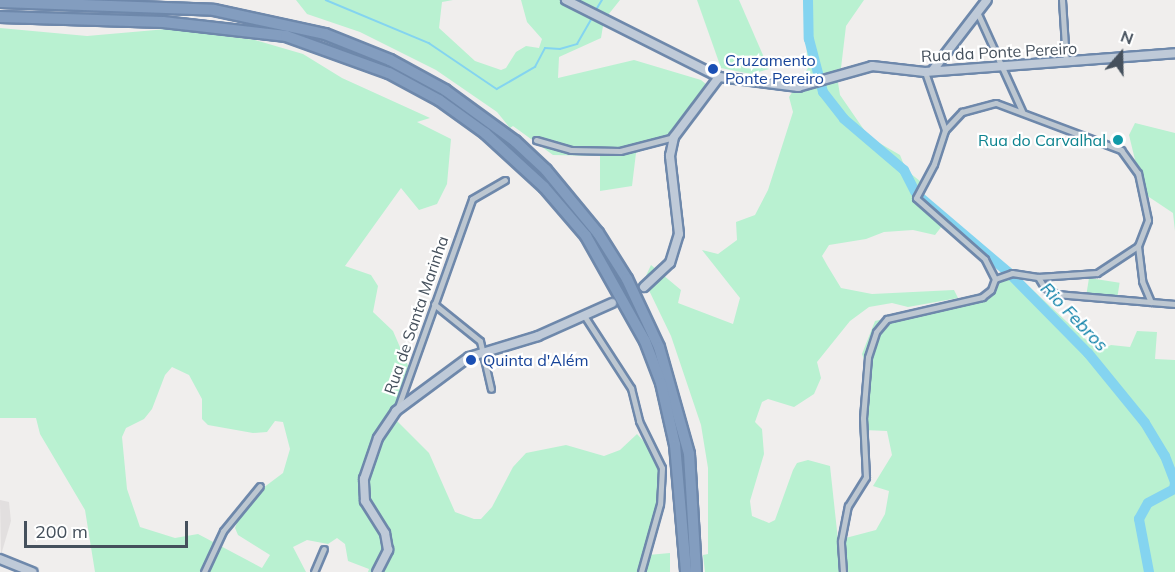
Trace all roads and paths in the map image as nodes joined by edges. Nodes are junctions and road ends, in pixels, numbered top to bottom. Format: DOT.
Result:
graph roads {
  1 [pos="566,0"];
  2 [pos="987,0"];
  3 [pos="1062,0"];
  4 [pos="0,2"];
  5 [pos="978,14"];
  6 [pos="0,17"];
  7 [pos="1175,53"];
  8 [pos="1066,62"];
  9 [pos="1001,67"];
  10 [pos="929,71"];
  11 [pos="719,77"];
  12 [pos="1022,111"];
  13 [pos="945,130"];
  14 [pos="674,137"];
  15 [pos="536,140"];
  16 [pos="506,180"];
  17 [pos="1138,246"];
  18 [pos="1038,277"];
  19 [pos="995,279"];
  20 [pos="644,286"];
  21 [pos="1151,302"];
  22 [pos="612,303"];
  23 [pos="434,304"];
  24 [pos="1175,304"];
  25 [pos="585,317"];
  26 [pos="483,350"];
  27 [pos="491,389"];
  28 [pos="396,411"];
  29 [pos="260,486"];
  30 [pos="324,549"];
  31 [pos="0,559"];
  32 [pos="32,572"];
  33 [pos="204,572"];
  34 [pos="314,572"];
  35 [pos="377,572"];
  36 [pos="641,572"];
  37 [pos="686,572"];
  38 [pos="696,572"];
  39 [pos="843,572"];
  1 -- 11 [label="street, Rua da Ponte Pereiro"];
  2 -- 5 [label="street"];
  3 -- 8 [label="street"];
  4 -- 38 [label="highway"];
  5 -- 9 [label="street"];
  5 -- 10 [label="street"];
  6 -- 37 [label="highway"];
  7 -- 8 [label="street, Rua da Ponte Pereiro"];
  8 -- 9 [label="street, Rua da Ponte Pereiro"];
  9 -- 10 [label="street, Rua da Ponte Pereiro"];
  9 -- 12 [label="street"];
  10 -- 11 [label="street, Rua da Ponte Pereiro"];
  10 -- 13 [label="street"];
  11 -- 14 [label="street"];
  12 -- 13 [label="street"];
  12 -- 17 [label="street"];
  13 -- 19 [label="street"];
  14 -- 15 [label="street"];
  14 -- 20 [label="street"];
  16 -- 23 [label="street, Rua de Santa Marinha"];
  17 -- 18 [label="street"];
  17 -- 21 [label="street"];
  18 -- 19 [label="street"];
  18 -- 21 [label="street"];
  19 -- 39 [label="street"];
  21 -- 24 [label="street"];
  22 -- 25 [label="street"];
  23 -- 26 [label="street"];
  23 -- 28 [label="street, Rua de Santa Marinha"];
  25 -- 26 [label="street"];
  25 -- 36 [label="street"];
  26 -- 27 [label="street"];
  26 -- 28 [label="street"];
  28 -- 35 [label="street, Rua de Santa Marinha"];
  29 -- 33 [label="street"];
  30 -- 34 [label="street"];
  31 -- 32 [label="street"];
}
